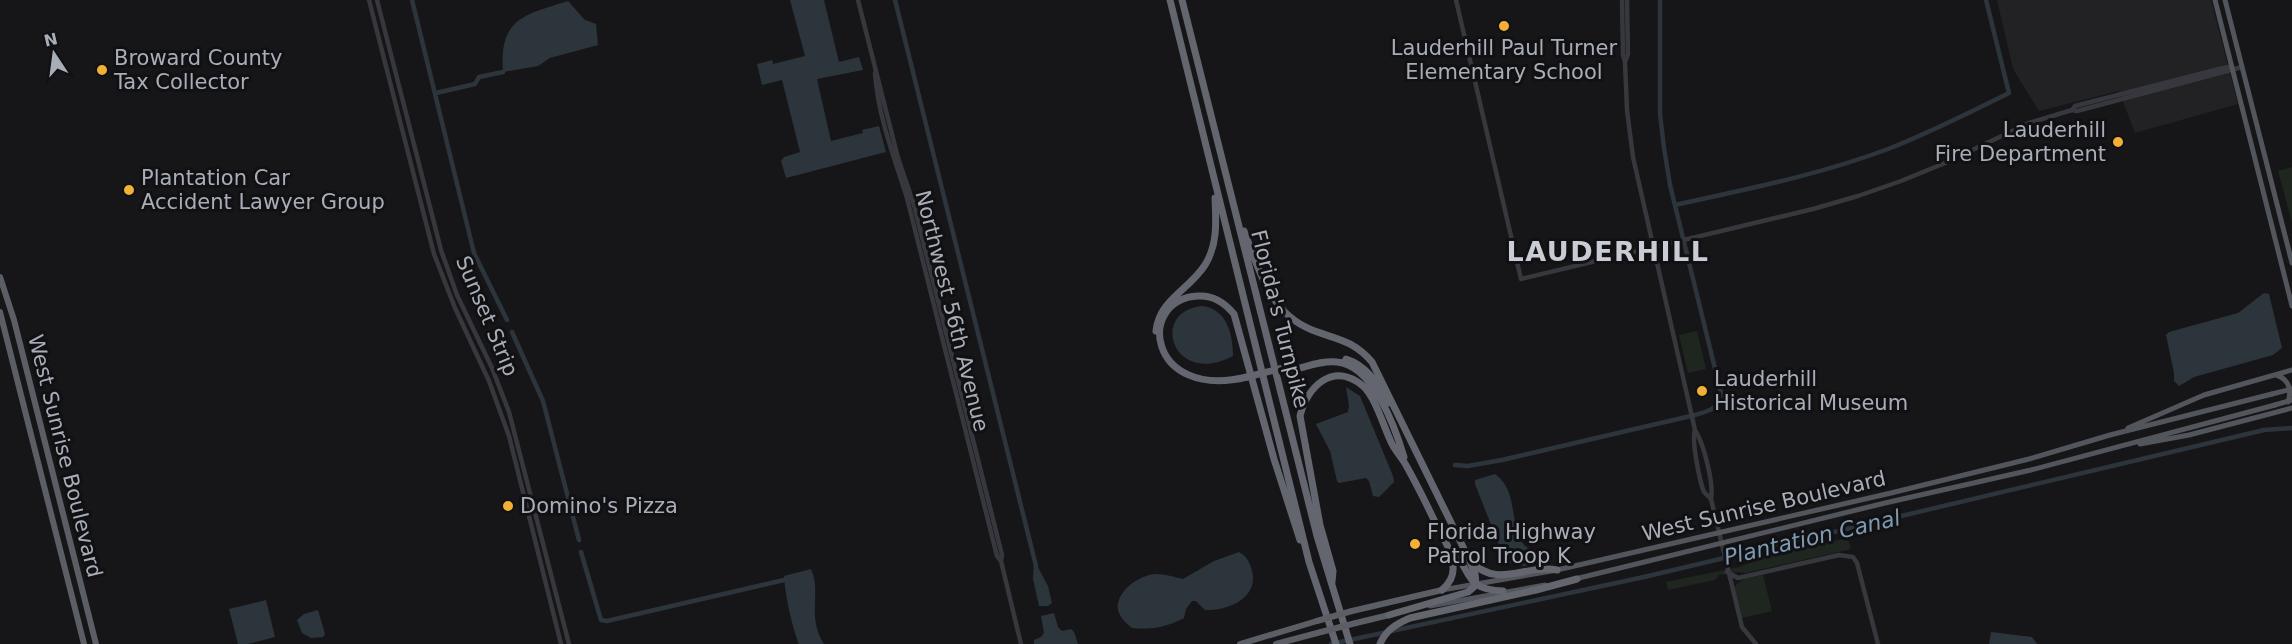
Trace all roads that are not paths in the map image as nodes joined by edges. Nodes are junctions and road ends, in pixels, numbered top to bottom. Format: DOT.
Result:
graph roads {
  1 [pos="369,0"];
  2 [pos="377,0"];
  3 [pos="858,0"];
  4 [pos="1170,0"];
  5 [pos="1182,0"];
  6 [pos="1456,0"];
  7 [pos="1622,0"];
  8 [pos="1628,0"];
  9 [pos="2215,0"];
  10 [pos="2225,0"];
  11 [pos="1625,32"];
  12 [pos="2242,68"];
  13 [pos="2233,70"];
  14 [pos="1214,183"];
  15 [pos="1234,204"];
  16 [pos="1652,248"];
  17 [pos="2292,263"];
  18 [pos="0,277"];
  19 [pos="462,305"];
  20 [pos="2292,306"];
  21 [pos="454,308"];
  22 [pos="0,312"];
  23 [pos="1291,368"];
  24 [pos="2291,370"];
  25 [pos="2274,375"];
  26 [pos="1247,380"];
  27 [pos="2292,389"];
  28 [pos="2292,400"];
  29 [pos="2292,408"];
  30 [pos="2278,412"];
  31 [pos="1401,423"];
  32 [pos="1695,430"];
  33 [pos="2110,435"];
  34 [pos="33,442"];
  35 [pos="2112,449"];
  36 [pos="49,456"];
  37 [pos="2029,459"];
  38 [pos="1406,465"];
  39 [pos="2014,474"];
  40 [pos="1891,493"];
  41 [pos="1883,495"];
  42 [pos="1711,499"];
  43 [pos="1885,503"];
  44 [pos="1873,506"];
  45 [pos="1719,533"];
  46 [pos="1721,544"];
  47 [pos="1449,548"];
  48 [pos="1467,555"];
  49 [pos="1309,562"];
  50 [pos="1557,570"];
  51 [pos="1727,571"];
  52 [pos="1738,578"];
  53 [pos="1577,579"];
  54 [pos="1331,584"];
  55 [pos="1476,585"];
  56 [pos="1731,587"];
  57 [pos="1442,590"];
  58 [pos="1503,591"];
  59 [pos="1389,615"];
  60 [pos="84,644"];
  61 [pos="96,644"];
  62 [pos="561,644"];
  63 [pos="569,644"];
  64 [pos="1021,644"];
  65 [pos="1240,644"];
  66 [pos="1276,644"];
  67 [pos="1336,644"];
  68 [pos="1350,644"];
  69 [pos="1380,644"];
  70 [pos="1756,644"];
  71 [pos="1878,644"];
  1 -- 21 [label="street, Sunset Strip"];
  2 -- 19 [label="street, Sunset Strip"];
  3 -- 64 [label="street, Northwest 56th Avenue"];
  4 -- 14 [label="highway, Florida's Turnpike"];
  5 -- 15 [label="highway, Florida's Turnpike"];
  6 -- 16 [label="street"];
  7 -- 11 [label="street"];
  8 -- 11 [label="street"];
  9 -- 13 [label="main road"];
  10 -- 12 [label="main road"];
  11 -- 16 [label="street"];
  12 -- 13 [label="street"];
  12 -- 17 [label="main road"];
  13 -- 16 [label="street"];
  13 -- 20 [label="main road"];
  14 -- 26 [label="highway"];
  14 -- 49 [label="highway, Florida's Turnpike"];
  15 -- 31 [label="highway"];
  15 -- 54 [label="highway, Florida's Turnpike"];
  16 -- 32 [label="street"];
  18 -- 36 [label="highway, West Sunrise Boulevard"];
  19 -- 21 [label="street"];
  19 -- 63 [label="street, Sunset Strip"];
  21 -- 62 [label="street, Sunset Strip"];
  22 -- 34 [label="highway, West Sunrise Boulevard"];
  23 -- 26 [label="highway, bridge"];
  23 -- 31 [label="highway"];
  23 -- 38 [label="highway"];
  24 -- 25 [label="main road"];
  25 -- 30 [label="main road"];
  25 -- 33 [label="main road"];
  26 -- 49 [label="highway"];
  27 -- 33 [label="main road, West Sunrise Boulevard, bridge"];
  28 -- 35 [label="main road, West Sunrise Boulevard, bridge"];
  29 -- 30 [label="main road"];
  30 -- 35 [label="main road"];
  31 -- 48 [label="highway"];
  32 -- 42 [label="street"];
  32 -- 42 [label="street"];
  33 -- 37 [label="main road, West Sunrise Boulevard"];
  34 -- 36 [label="highway"];
  34 -- 60 [label="highway, West Sunrise Boulevard"];
  35 -- 39 [label="main road, West Sunrise Boulevard"];
  36 -- 61 [label="highway, West Sunrise Boulevard"];
  37 -- 39 [label="main road"];
  37 -- 40 [label="main road, West Sunrise Boulevard"];
  38 -- 47 [label="highway"];
  38 -- 54 [label="highway"];
  39 -- 43 [label="main road, West Sunrise Boulevard"];
  40 -- 41 [label="main road, West Sunrise Boulevard"];
  40 -- 43 [label="main road"];
  41 -- 44 [label="main road"];
  41 -- 45 [label="main road, West Sunrise Boulevard"];
  42 -- 45 [label="street"];
  43 -- 44 [label="main road, West Sunrise Boulevard"];
  44 -- 46 [label="main road, West Sunrise Boulevard"];
  45 -- 46 [label="street"];
  45 -- 50 [label="main road, West Sunrise Boulevard"];
  46 -- 51 [label="street"];
  46 -- 53 [label="main road, West Sunrise Boulevard"];
  47 -- 55 [label="highway"];
  47 -- 57 [label="highway"];
  48 -- 50 [label="highway"];
  48 -- 55 [label="highway"];
  49 -- 67 [label="highway, Florida's Turnpike"];
  50 -- 55 [label="main road, West Sunrise Boulevard"];
  51 -- 52 [label="street"];
  51 -- 56 [label="street"];
  52 -- 56 [label="street"];
  52 -- 71 [label="street"];
  53 -- 58 [label="main road, West Sunrise Boulevard"];
  53 -- 69 [label="highway"];
  54 -- 68 [label="highway, Florida's Turnpike"];
  55 -- 57 [label="main road, West Sunrise Boulevard"];
  55 -- 58 [label="highway"];
  55 -- 59 [label="highway"];
  56 -- 70 [label="street"];
  57 -- 65 [label="highway, West Sunrise Boulevard, bridge"];
  58 -- 59 [label="main road, West Sunrise Boulevard"];
  59 -- 66 [label="highway, West Sunrise Boulevard, bridge"];
}
